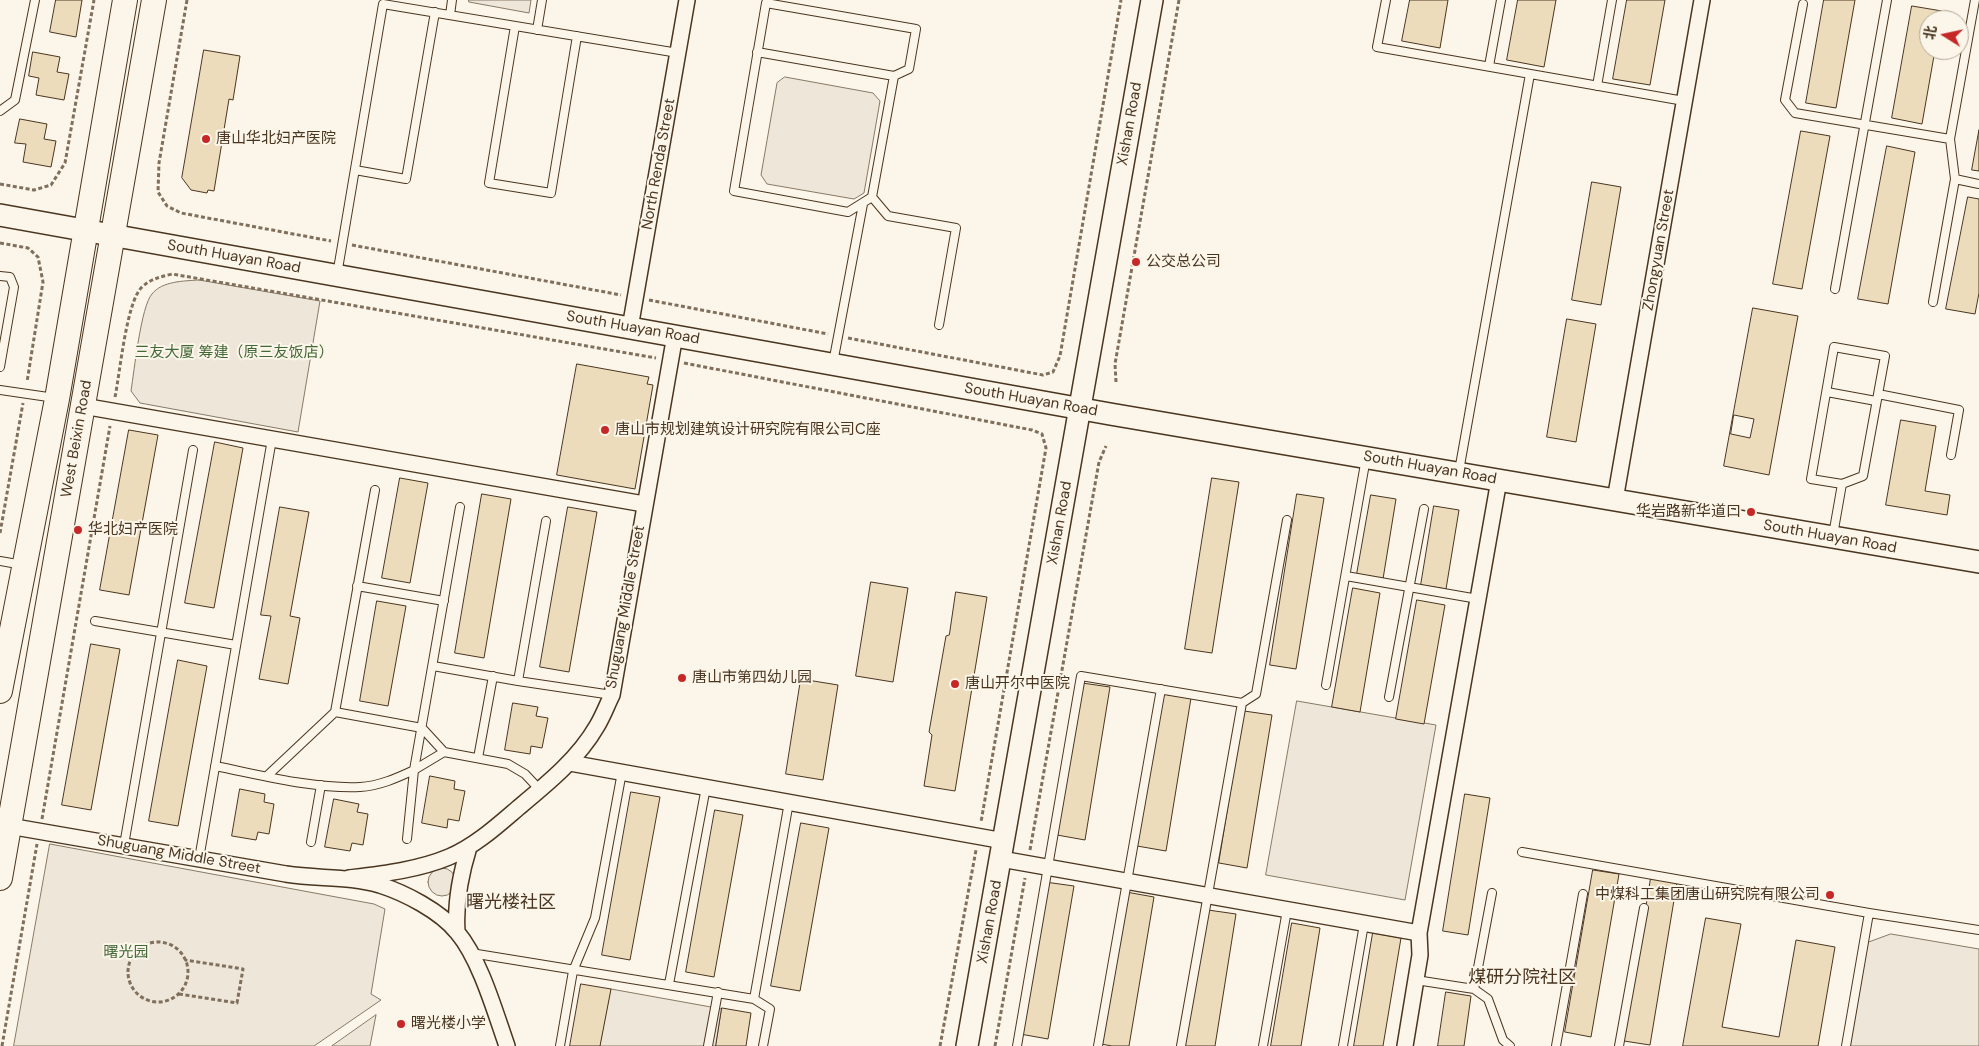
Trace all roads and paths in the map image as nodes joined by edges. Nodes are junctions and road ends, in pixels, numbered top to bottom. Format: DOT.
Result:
graph roads {
  1 [pos="35,0"];
  2 [pos="94,0"];
  3 [pos="125,0"];
  4 [pos="154,0"];
  5 [pos="187,0"];
  6 [pos="452,0"];
  7 [pos="542,0"];
  8 [pos="687,0"];
  9 [pos="1121,0"];
  10 [pos="1152,0"];
  11 [pos="1179,0"];
  12 [pos="1386,0"];
  13 [pos="1501,0"];
  14 [pos="1612,0"];
  15 [pos="1702,0"];
  16 [pos="1887,0"];
  17 [pos="1975,0"];
  18 [pos="1803,4"];
  19 [pos="435,12"];
  20 [pos="450,15"];
  21 [pos="515,26"];
  22 [pos="537,30"];
  23 [pos="577,36"];
  24 [pos="758,52"];
  25 [pos="678,53"];
  26 [pos="1489,66"];
  27 [pos="1530,74"];
  28 [pos="894,76"];
  29 [pos="1597,86"];
  30 [pos="1684,101"];
  31 [pos="0,111"];
  32 [pos="1865,126"];
  33 [pos="1950,139"];
  34 [pos="355,170"];
  35 [pos="1955,179"];
  36 [pos="0,184"];
  37 [pos="1979,184"];
  38 [pos="872,198"];
  39 [pos="862,204"];
  40 [pos="0,215"];
  41 [pos="85,230"];
  42 [pos="113,234"];
  43 [pos="342,243"];
  44 [pos="0,244"];
  45 [pos="38,257"];
  46 [pos="337,275"];
  47 [pos="0,276"];
  48 [pos="1835,289"];
  49 [pos="635,298"];
  50 [pos="1933,302"];
  51 [pos="939,324"];
  52 [pos="630,328"];
  53 [pos="675,335"];
  54 [pos="838,336"];
  55 [pos="670,361"];
  56 [pos="833,365"];
  57 [pos="0,367"];
  58 [pos="1116,382"];
  59 [pos="0,390"];
  60 [pos="1827,392"];
  61 [pos="1877,397"];
  62 [pos="57,399"];
  63 [pos="83,406"];
  64 [pos="1080,408"];
  65 [pos="113,411"];
  66 [pos="272,439"];
  67 [pos="1106,446"];
  68 [pos="193,450"];
  69 [pos="1951,455"];
  70 [pos="1366,457"];
  71 [pos="1458,473"];
  72 [pos="1499,480"];
  73 [pos="1842,484"];
  74 [pos="375,490"];
  75 [pos="1615,500"];
  76 [pos="644,504"];
  77 [pos="460,507"];
  78 [pos="1424,509"];
  79 [pos="1287,520"];
  80 [pos="546,521"];
  81 [pos="1832,537"];
  82 [pos="0,561"];
  83 [pos="1979,562"];
  84 [pos="26,566"];
  85 [pos="1346,576"];
  86 [pos="357,586"];
  87 [pos="1409,587"];
  88 [pos="1478,599"];
  89 [pos="444,601"];
  90 [pos="95,621"];
  91 [pos="161,632"];
  92 [pos="236,645"];
  93 [pos="434,666"];
  94 [pos="493,676"];
  95 [pos="518,681"];
  96 [pos="1326,685"];
  97 [pos="1161,689"];
  98 [pos="0,690"];
  99 [pos="612,695"];
  100 [pos="1389,697"];
  101 [pos="1242,703"];
  102 [pos="335,712"];
  103 [pos="422,728"];
  104 [pos="444,752"];
  105 [pos="478,758"];
  106 [pos="570,763"];
  107 [pos="215,766"];
  108 [pos="414,770"];
  109 [pos="622,772"];
  110 [pos="267,776"];
  111 [pos="321,785"];
  112 [pos="706,787"];
  113 [pos="540,790"];
  114 [pos="789,802"];
  115 [pos="10,826"];
  116 [pos="40,831"];
  117 [pos="978,836"];
  118 [pos="407,839"];
  119 [pos="311,842"];
  120 [pos="124,845"];
  121 [pos="469,847"];
  122 [pos="1002,850"];
  123 [pos="1522,852"];
  124 [pos="199,859"];
  125 [pos="1028,864"];
  126 [pos="1048,868"];
  127 [pos="0,878"];
  128 [pos="348,878"];
  129 [pos="1127,882"];
  130 [pos="1492,892"];
  131 [pos="1583,894"];
  132 [pos="1208,896"];
  133 [pos="1644,908"];
  134 [pos="1287,910"];
  135 [pos="1870,913"];
  136 [pos="1364,924"];
  137 [pos="1979,930"];
  138 [pos="457,931"];
  139 [pos="1419,933"];
  140 [pos="471,953"];
  141 [pos="185,960"];
  142 [pos="573,971"];
  143 [pos="1416,980"];
  144 [pos="669,984"];
  145 [pos="1474,989"];
  146 [pos="718,992"];
  147 [pos="179,994"];
  148 [pos="754,999"];
  149 [pos="2,1046"];
  150 [pos="507,1046"];
  151 [pos="560,1046"];
  152 [pos="708,1046"];
  153 [pos="763,1046"];
  154 [pos="940,1046"];
  155 [pos="968,1046"];
  156 [pos="995,1046"];
  157 [pos="1017,1046"];
  158 [pos="1098,1046"];
  159 [pos="1181,1046"];
  160 [pos="1264,1046"];
  161 [pos="1342,1046"];
  162 [pos="1405,1046"];
  163 [pos="1510,1046"];
  164 [pos="1556,1046"];
  165 [pos="1619,1046"];
  166 [pos="1846,1046"];
  1 -- 31 [label="lane"];
  2 -- 36 [label="path"];
  3 -- 41 [label="main road, West Beixin Road"];
  4 -- 42 [label="main road, West Beixin Road"];
  5 -- 43 [label="path"];
  6 -- 20 [label="lane"];
  7 -- 22 [label="lane"];
  8 -- 25 [label="street, North Renda Street"];
  9 -- 54 [label="path"];
  10 -- 64 [label="street, Xishan Road"];
  11 -- 58 [label="path"];
  12 -- 26 [label="lane"];
  13 -- 26 [label="lane"];
  14 -- 29 [label="lane"];
  15 -- 30 [label="street, Zhongyuan Street"];
  16 -- 32 [label="lane"];
  17 -- 33 [label="lane"];
  18 -- 32 [label="lane"];
  19 -- 20 [label="lane"];
  19 -- 34 [label="lane"];
  19 -- 34 [label="lane"];
  20 -- 21 [label="lane"];
  21 -- 22 [label="lane"];
  21 -- 23 [label="lane"];
  22 -- 23 [label="lane"];
  23 -- 25 [label="lane"];
  24 -- 28 [label="lane"];
  24 -- 28 [label="lane"];
  24 -- 39 [label="lane"];
  25 -- 49 [label="street, North Renda Street"];
  26 -- 27 [label="lane"];
  27 -- 29 [label="lane"];
  27 -- 71 [label="lane"];
  28 -- 38 [label="lane"];
  29 -- 30 [label="lane"];
  30 -- 75 [label="street, Zhongyuan Street"];
  32 -- 33 [label="lane"];
  32 -- 48 [label="lane"];
  33 -- 35 [label="lane"];
  34 -- 43 [label="lane"];
  35 -- 37 [label="lane"];
  35 -- 50 [label="lane"];
  38 -- 39 [label="lane"];
  38 -- 51 [label="lane"];
  39 -- 54 [label="lane"];
  40 -- 41 [label="street, South Huayan Road"];
  41 -- 42 [label="street, South Huayan Road"];
  41 -- 62 [label="main road, West Beixin Road"];
  42 -- 46 [label="street, South Huayan Road"];
  42 -- 63 [label="main road, West Beixin Road"];
  43 -- 46 [label="lane"];
  43 -- 49 [label="path"];
  44 -- 45 [label="path"];
  46 -- 52 [label="street, South Huayan Road"];
  47 -- 57 [label="lane"];
  49 -- 52 [label="street, North Renda Street"];
  49 -- 54 [label="path"];
  52 -- 53 [label="street, South Huayan Road"];
  53 -- 55 [label="street, Shuguang Middle Street"];
  53 -- 56 [label="street, South Huayan Road"];
  54 -- 56 [label="lane"];
  55 -- 65 [label="path"];
  55 -- 76 [label="street, Shuguang Middle Street"];
  55 -- 117 [label="path"];
  56 -- 64 [label="street, South Huayan Road"];
  59 -- 62 [label="lane"];
  60 -- 61 [label="lane"];
  60 -- 61 [label="lane"];
  60 -- 73 [label="lane"];
  61 -- 69 [label="lane"];
  61 -- 73 [label="lane"];
  62 -- 84 [label="main road, West Beixin Road"];
  63 -- 65 [label="street"];
  63 -- 115 [label="main road, West Beixin Road"];
  64 -- 70 [label="street, South Huayan Road"];
  64 -- 122 [label="street, Xishan Road"];
  65 -- 66 [label="street"];
  65 -- 116 [label="path"];
  66 -- 76 [label="street"];
  66 -- 92 [label="lane"];
  67 -- 125 [label="path"];
  68 -- 91 [label="lane"];
  70 -- 71 [label="street, South Huayan Road"];
  70 -- 85 [label="lane"];
  71 -- 72 [label="street, South Huayan Road"];
  72 -- 75 [label="street, South Huayan Road"];
  72 -- 88 [label="street"];
  73 -- 81 [label="lane"];
  74 -- 86 [label="lane"];
  75 -- 81 [label="street, South Huayan Road"];
  76 -- 99 [label="street, Shuguang Middle Street"];
  77 -- 89 [label="lane"];
  78 -- 87 [label="lane"];
  79 -- 101 [label="lane"];
  80 -- 95 [label="lane"];
  81 -- 83 [label="street, South Huayan Road"];
  82 -- 84 [label="lane"];
  84 -- 98 [label="main road, West Beixin Road"];
  85 -- 87 [label="lane"];
  85 -- 96 [label="lane"];
  86 -- 89 [label="lane"];
  86 -- 102 [label="lane"];
  87 -- 88 [label="lane"];
  87 -- 100 [label="lane"];
  88 -- 139 [label="street"];
  89 -- 93 [label="lane"];
  90 -- 91 [label="lane"];
  91 -- 92 [label="lane"];
  91 -- 120 [label="lane"];
  92 -- 107 [label="lane"];
  93 -- 94 [label="lane"];
  93 -- 103 [label="lane"];
  94 -- 95 [label="lane"];
  94 -- 105 [label="lane"];
  95 -- 99 [label="lane"];
  97 -- 101 [label="lane"];
  97 -- 126 [label="lane"];
  97 -- 129 [label="lane"];
  99 -- 106 [label="street, Shuguang Middle Street"];
  101 -- 132 [label="lane"];
  102 -- 103 [label="lane"];
  102 -- 110 [label="lane"];
  103 -- 104 [label="lane"];
  103 -- 108 [label="lane"];
  104 -- 105 [label="lane"];
  104 -- 108 [label="lane"];
  105 -- 113 [label="lane"];
  106 -- 109 [label="street"];
  106 -- 113 [label="street, Shuguang Middle Street"];
  107 -- 110 [label="lane"];
  107 -- 124 [label="lane"];
  108 -- 111 [label="lane"];
  108 -- 118 [label="lane"];
  109 -- 112 [label="street"];
  109 -- 142 [label="lane"];
  110 -- 111 [label="lane"];
  111 -- 119 [label="lane"];
  112 -- 114 [label="street"];
  112 -- 144 [label="lane"];
  113 -- 121 [label="street, Shuguang Middle Street"];
  114 -- 117 [label="street"];
  114 -- 148 [label="lane"];
  115 -- 116 [label="street, Shuguang Middle Street"];
  115 -- 127 [label="main road, West Beixin Road"];
  116 -- 120 [label="street, Shuguang Middle Street"];
  116 -- 149 [label="path"];
  117 -- 122 [label="street"];
  117 -- 154 [label="path"];
  120 -- 124 [label="street, Shuguang Middle Street"];
  121 -- 128 [label="street, Shuguang Middle Street"];
  121 -- 138 [label="street"];
  122 -- 125 [label="street"];
  122 -- 155 [label="street, Xishan Road"];
  123 -- 135 [label="lane"];
  124 -- 128 [label="street, Shuguang Middle Street"];
  125 -- 126 [label="street"];
  125 -- 156 [label="path"];
  126 -- 129 [label="street"];
  126 -- 157 [label="lane"];
  128 -- 138 [label="street, Shuguang Middle Street"];
  129 -- 132 [label="street"];
  129 -- 158 [label="lane"];
  130 -- 145 [label="lane"];
  131 -- 164 [label="lane"];
  132 -- 134 [label="street"];
  132 -- 159 [label="lane"];
  133 -- 165 [label="lane"];
  134 -- 136 [label="street"];
  134 -- 160 [label="lane"];
  135 -- 137 [label="lane"];
  135 -- 166 [label="lane"];
  136 -- 139 [label="street"];
  136 -- 161 [label="lane"];
  138 -- 140 [label="street, Shuguang Middle Street"];
  139 -- 143 [label="street"];
  140 -- 142 [label="lane"];
  140 -- 150 [label="street, Shuguang Middle Street"];
  141 -- 147 [label="path"];
  141 -- 147 [label="path"];
  141 -- 147 [label="path"];
  142 -- 144 [label="lane"];
  142 -- 151 [label="lane"];
  143 -- 145 [label="lane"];
  143 -- 162 [label="street"];
  144 -- 146 [label="lane"];
  145 -- 163 [label="lane"];
  146 -- 148 [label="lane"];
  146 -- 152 [label="lane"];
  148 -- 153 [label="lane"];
}
